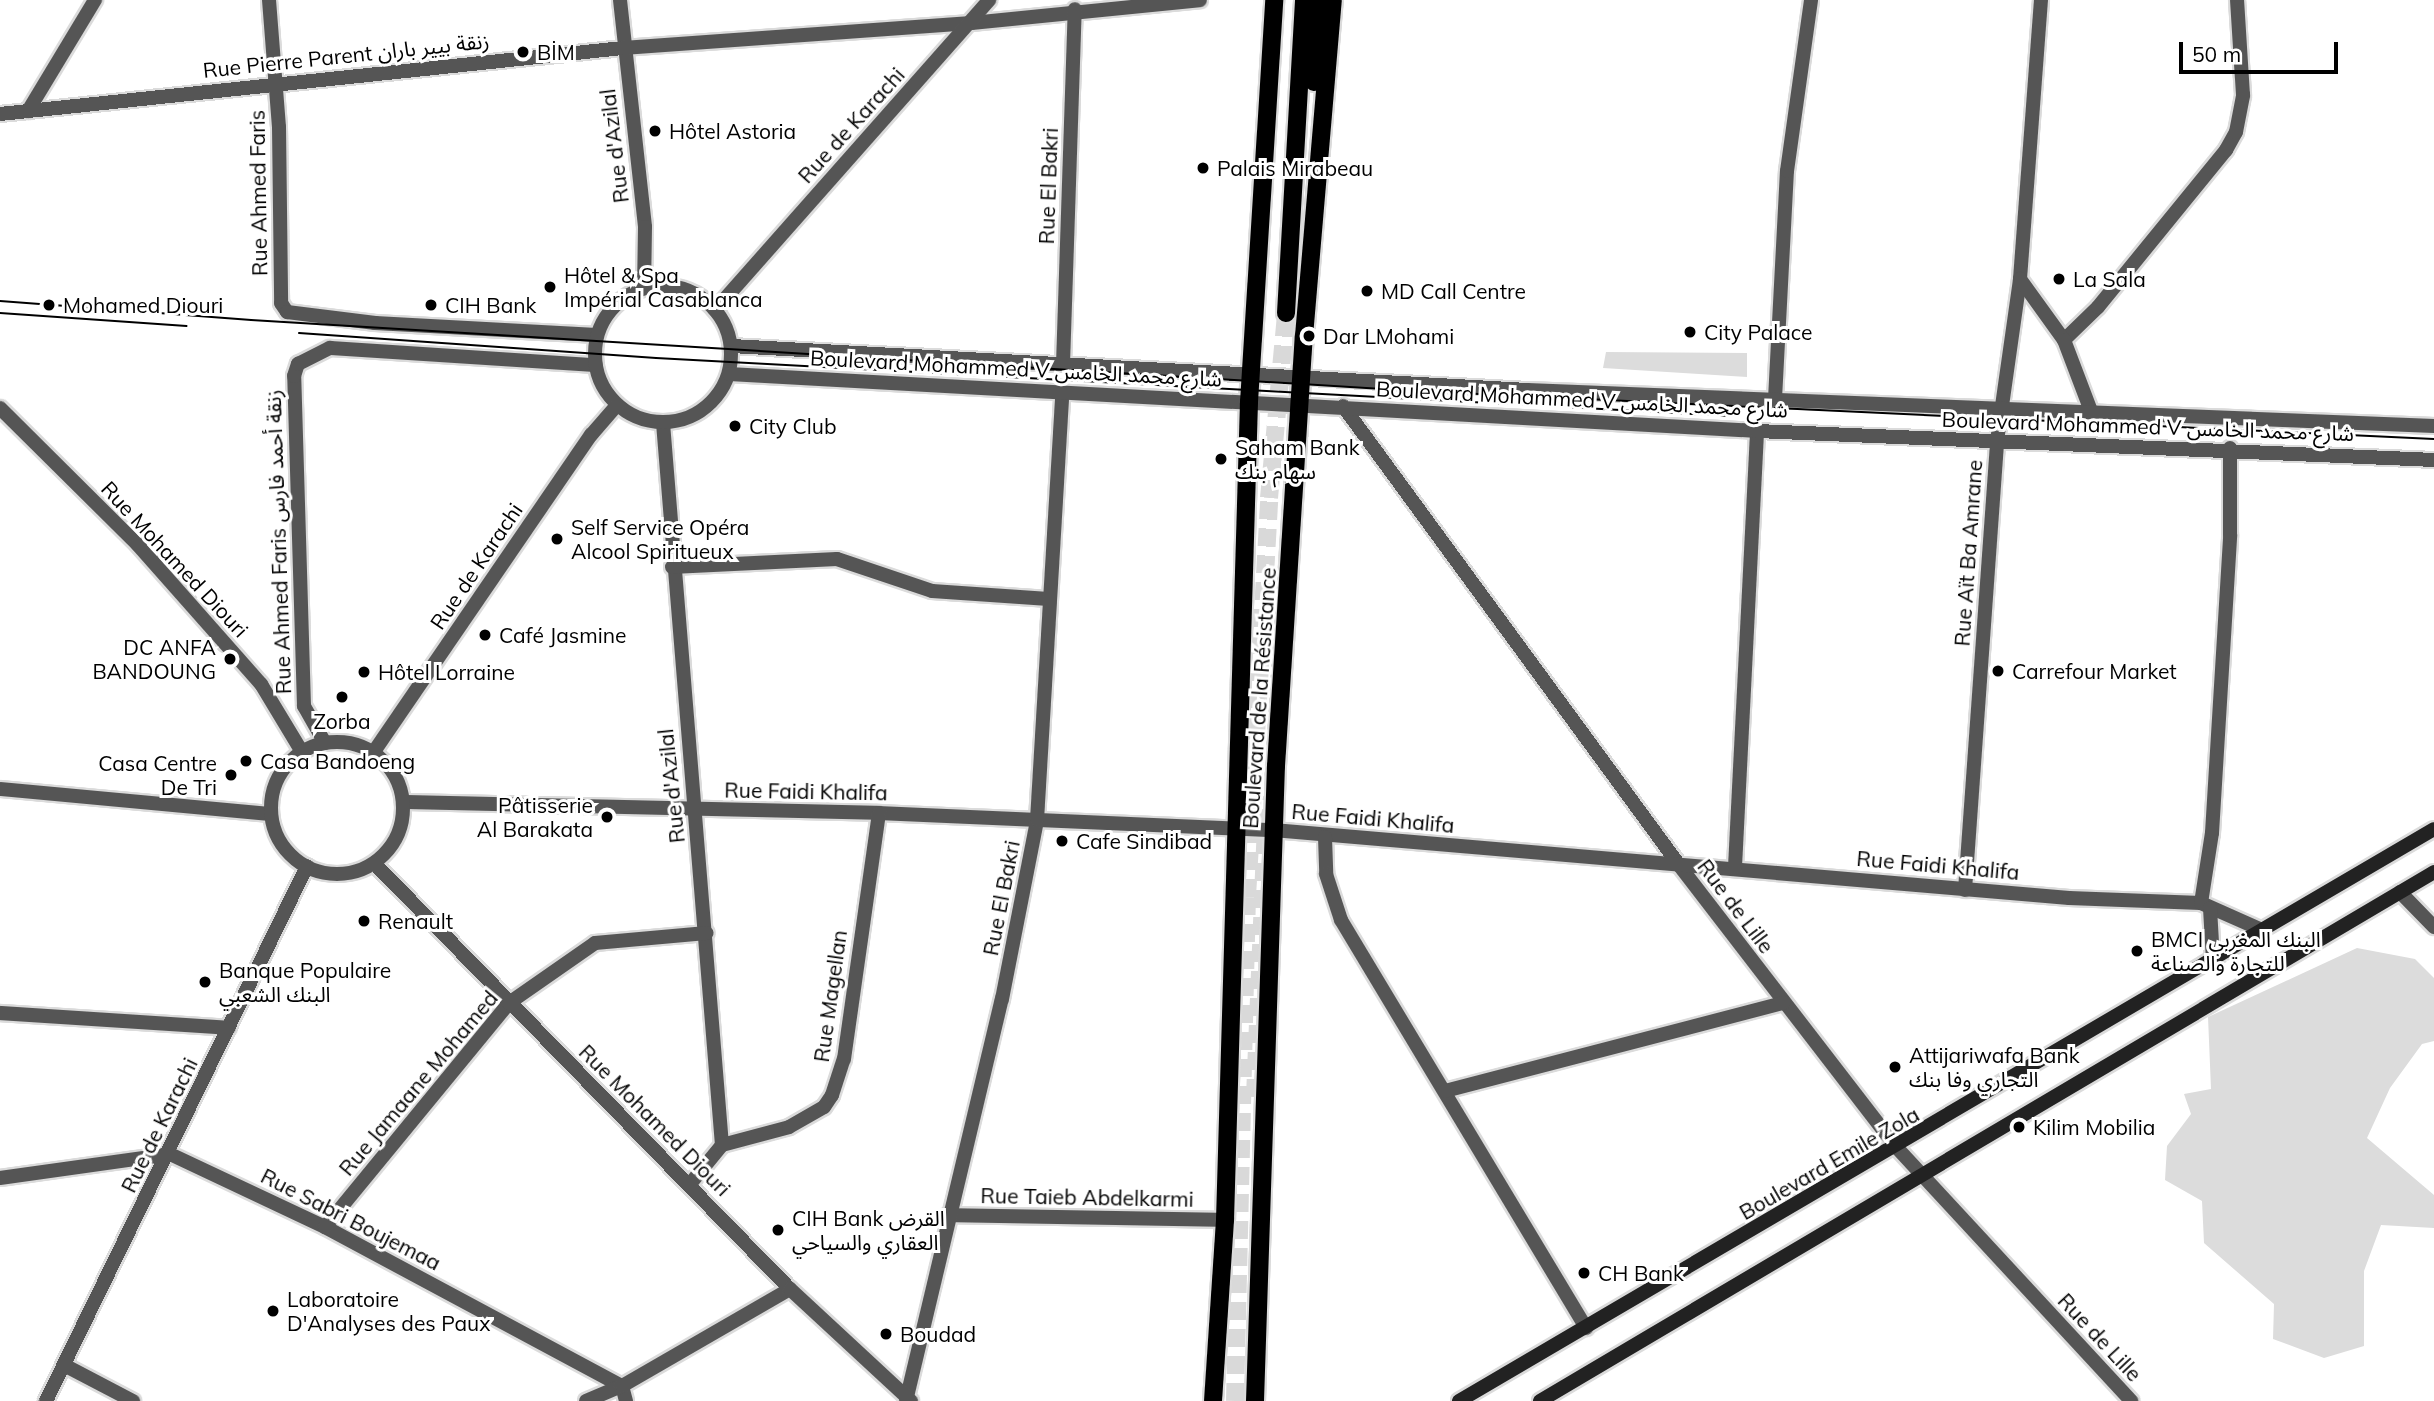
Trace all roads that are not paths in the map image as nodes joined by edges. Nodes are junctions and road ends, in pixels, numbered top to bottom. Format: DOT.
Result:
graph roads {
  1 [pos="95,0"];
  2 [pos="269,0"];
  3 [pos="620,0"];
  4 [pos="989,0"];
  5 [pos="1200,0"];
  6 [pos="1274,0"];
  7 [pos="1304,0"];
  8 [pos="1318,0"];
  9 [pos="1333,0"];
  10 [pos="1811,0"];
  11 [pos="2041,0"];
  12 [pos="2238,0"];
  13 [pos="1075,9"];
  14 [pos="971,23"];
  15 [pos="623,48"];
  16 [pos="275,82"];
  17 [pos="28,111"];
  18 [pos="0,114"];
  19 [pos="2020,279"];
  20 [pos="644,288"];
  21 [pos="715,310"];
  22 [pos="597,335"];
  23 [pos="2064,340"];
  24 [pos="731,346"];
  25 [pos="1063,364"];
  26 [pos="595,365"];
  27 [pos="729,374"];
  28 [pos="1250,374"];
  29 [pos="1301,376"];
  30 [pos="1062,393"];
  31 [pos="1775,399"];
  32 [pos="1249,402"];
  33 [pos="1300,404"];
  34 [pos="617,405"];
  35 [pos="1343,407"];
  36 [pos="0,408"];
  37 [pos="2004,409"];
  38 [pos="2091,411"];
  39 [pos="663,424"];
  40 [pos="2434,426"];
  41 [pos="1757,431"];
  42 [pos="1997,442"];
  43 [pos="2230,448"];
  44 [pos="2434,460"];
  45 [pos="672,567"];
  46 [pos="1049,599"];
  47 [pos="325,743"];
  48 [pos="302,752"];
  49 [pos="373,753"];
  50 [pos="0,789"];
  51 [pos="403,802"];
  52 [pos="694,810"];
  53 [pos="878,813"];
  54 [pos="271,814"];
  55 [pos="1037,820"];
  56 [pos="1236,828"];
  57 [pos="2434,829"];
  58 [pos="1273,830"];
  59 [pos="1325,837"];
  60 [pos="374,863"];
  61 [pos="1679,865"];
  62 [pos="307,866"];
  63 [pos="1735,867"];
  64 [pos="2434,872"];
  65 [pos="1965,890"];
  66 [pos="2400,892"];
  67 [pos="2206,905"];
  68 [pos="2434,927"];
  69 [pos="2262,930"];
  70 [pos="707,933"];
  71 [pos="2213,960"];
  72 [pos="509,1003"];
  73 [pos="1784,1003"];
  74 [pos="0,1013"];
  75 [pos="229,1028"];
  76 [pos="1445,1091"];
  77 [pos="722,1145"];
  78 [pos="1897,1148"];
  79 [pos="170,1154"];
  80 [pos="1920,1176"];
  81 [pos="0,1178"];
  82 [pos="690,1184"];
  83 [pos="948,1215"];
  84 [pos="1225,1220"];
  85 [pos="325,1227"];
  86 [pos="790,1289"];
  87 [pos="1586,1328"];
  88 [pos="64,1365"];
  89 [pos="622,1385"];
  90 [pos="1562,1395"];
  91 [pos="908,1400"];
  92 [pos="46,1401"];
  93 [pos="133,1401"];
  94 [pos="586,1401"];
  95 [pos="626,1401"];
  96 [pos="1213,1401"];
  97 [pos="1255,1401"];
  98 [pos="1459,1401"];
  99 [pos="1540,1401"];
  100 [pos="2131,1401"];
  1 -- 17 [label="street"];
  2 -- 16 [label="street"];
  3 -- 15 [label="street, Rue d'Azilal"];
  4 -- 14 [label="street, Rue de Karachi"];
  5 -- 13 [label="street, Rue Pierre Parent زنقة بيير باران"];
  6 -- 28 [label="main road, Boulevard de la Résistance"];
  7 -- 8 [label="main road"];
  9 -- 29 [label="main road, Boulevard de la Résistance"];
  10 -- 31 [label="street"];
  11 -- 19 [label="street, Rue Aït Ba Amrane"];
  12 -- 23 [label="street"];
  13 -- 14 [label="street, Rue Pierre Parent زنقة بيير باران"];
  13 -- 25 [label="street, Rue El Bakri"];
  14 -- 15 [label="street, Rue Pierre Parent زنقة بيير باران"];
  14 -- 21 [label="street, Rue de Karachi"];
  15 -- 16 [label="street, Rue Pierre Parent زنقة بيير باران"];
  15 -- 20 [label="street, Rue d'Azilal"];
  16 -- 17 [label="street, Rue Pierre Parent زنقة بيير باران"];
  16 -- 22 [label="street, Rue Ahmed Faris"];
  17 -- 18 [label="street, Rue Pierre Parent زنقة بيير باران"];
  19 -- 23 [label="street"];
  19 -- 37 [label="street, Rue Aït Ba Amrane"];
  20 -- 21 [label="street"];
  20 -- 22 [label="street"];
  21 -- 24 [label="street"];
  22 -- 26 [label="street"];
  23 -- 38 [label="street"];
  24 -- 25 [label="street, Boulevard Mohammed V شارع محمد الخامس"];
  24 -- 27 [label="street"];
  25 -- 28 [label="street, Boulevard Mohammed V شارع محمد الخامس"];
  26 -- 34 [label="street"];
  26 -- 47 [label="street, Rue Ahmed Faris زنقة أحمد فارس"];
  27 -- 30 [label="street, Boulevard Mohammed V شارع محمد الخامس"];
  27 -- 39 [label="street"];
  28 -- 29 [label="street, Boulevard Mohammed V شارع محمد الخامس"];
  28 -- 32 [label="main road, Boulevard de la Résistance"];
  29 -- 31 [label="street, Boulevard Mohammed V شارع محمد الخامس"];
  29 -- 33 [label="main road, Boulevard de la Résistance"];
  30 -- 32 [label="street, Boulevard Mohammed V شارع محمد الخامس"];
  30 -- 46 [label="street, Rue El Bakri"];
  31 -- 37 [label="street, Boulevard Mohammed V شارع محمد الخامس"];
  32 -- 33 [label="street, Boulevard Mohammed V شارع محمد الخامس"];
  32 -- 56 [label="main road, Boulevard de la Résistance"];
  33 -- 35 [label="street, Boulevard Mohammed V شارع محمد الخامس"];
  33 -- 58 [label="main road, Boulevard de la Résistance"];
  34 -- 39 [label="street"];
  34 -- 49 [label="street, Rue de Karachi"];
  35 -- 41 [label="street, Boulevard Mohammed V شارع محمد الخامس"];
  35 -- 61 [label="street, Rue de Lille"];
  36 -- 48 [label="street, Rue Mohamed Diouri"];
  37 -- 38 [label="street, Boulevard Mohammed V شارع محمد الخامس"];
  37 -- 42 [label="street, Rue Aït Ba Amrane"];
  38 -- 40 [label="street, Boulevard Mohammed V شارع محمد الخامس"];
  39 -- 45 [label="street, Rue d'Azilal"];
  41 -- 42 [label="street, Boulevard Mohammed V شارع محمد الخامس"];
  41 -- 63 [label="street"];
  42 -- 43 [label="street, Boulevard Mohammed V شارع محمد الخامس"];
  42 -- 65 [label="street, Rue Aït Ba Amrane"];
  43 -- 44 [label="street, Boulevard Mohammed V شارع محمد الخامس"];
  43 -- 67 [label="street"];
  45 -- 46 [label="street"];
  45 -- 52 [label="street, Rue d'Azilal"];
  46 -- 55 [label="street, Rue El Bakri"];
  47 -- 48 [label="street"];
  47 -- 49 [label="street"];
  48 -- 54 [label="street"];
  49 -- 51 [label="street"];
  50 -- 54 [label="street"];
  51 -- 52 [label="street, Rue Faidi Khalifa"];
  51 -- 60 [label="street"];
  52 -- 53 [label="street, Rue Faidi Khalifa"];
  52 -- 70 [label="street, Rue d'Azilal"];
  53 -- 55 [label="street, Rue Faidi Khalifa"];
  53 -- 77 [label="street, Rue Magellan"];
  54 -- 62 [label="street"];
  55 -- 56 [label="street, Rue Faidi Khalifa"];
  55 -- 83 [label="street, Rue El Bakri"];
  56 -- 58 [label="street, Rue Faidi Khalifa"];
  56 -- 84 [label="main road, Boulevard de la Résistance"];
  57 -- 69 [label="main road, Boulevard Emile Zola"];
  58 -- 59 [label="street, Rue Faidi Khalifa"];
  58 -- 97 [label="main road, Boulevard de la Résistance"];
  59 -- 61 [label="street, Rue Faidi Khalifa"];
  59 -- 76 [label="street"];
  60 -- 62 [label="street"];
  60 -- 72 [label="street, Rue Mohamed Diouri"];
  61 -- 63 [label="street, Rue Faidi Khalifa"];
  61 -- 73 [label="street, Rue de Lille"];
  62 -- 75 [label="street, Rue de Karachi"];
  63 -- 65 [label="street, Rue Faidi Khalifa"];
  64 -- 66 [label="main road"];
  65 -- 67 [label="street, Rue Faidi Khalifa"];
  66 -- 68 [label="street"];
  66 -- 80 [label="main road"];
  67 -- 69 [label="street, Rue Faidi Khalifa"];
  67 -- 71 [label="street"];
  69 -- 71 [label="main road, Boulevard Emile Zola"];
  70 -- 72 [label="street, Rue Jamaane Mohamed"];
  70 -- 77 [label="street, Rue d'Azilal"];
  71 -- 78 [label="main road, Boulevard Emile Zola"];
  72 -- 82 [label="street, Rue Mohamed Diouri"];
  72 -- 85 [label="street, Rue Jamaane Mohamed"];
  73 -- 76 [label="street"];
  73 -- 78 [label="street, Rue de Lille"];
  74 -- 75 [label="street"];
  75 -- 79 [label="street, Rue de Karachi"];
  76 -- 87 [label="street"];
  77 -- 82 [label="street"];
  78 -- 80 [label="street, Rue de Lille"];
  78 -- 87 [label="main road, Boulevard Emile Zola"];
  79 -- 81 [label="street"];
  79 -- 85 [label="street, Rue Sabri Boujemaa"];
  79 -- 88 [label="street, Rue de Karachi"];
  80 -- 90 [label="main road"];
  80 -- 100 [label="street, Rue de Lille"];
  82 -- 86 [label="street, Rue Mohamed Diouri"];
  83 -- 84 [label="street, Rue Taieb Abdelkarmi"];
  83 -- 91 [label="street, Rue El Bakri"];
  84 -- 96 [label="main road, Boulevard de la Résistance"];
  85 -- 89 [label="street, Rue Sabri Boujemaa"];
  86 -- 89 [label="street"];
  86 -- 91 [label="street, Rue Mohamed Diouri"];
  87 -- 98 [label="main road, Boulevard Emile Zola"];
  88 -- 92 [label="street, Rue de Karachi"];
  88 -- 93 [label="street"];
  89 -- 94 [label="street"];
  89 -- 95 [label="street"];
  90 -- 99 [label="main road"];
}
